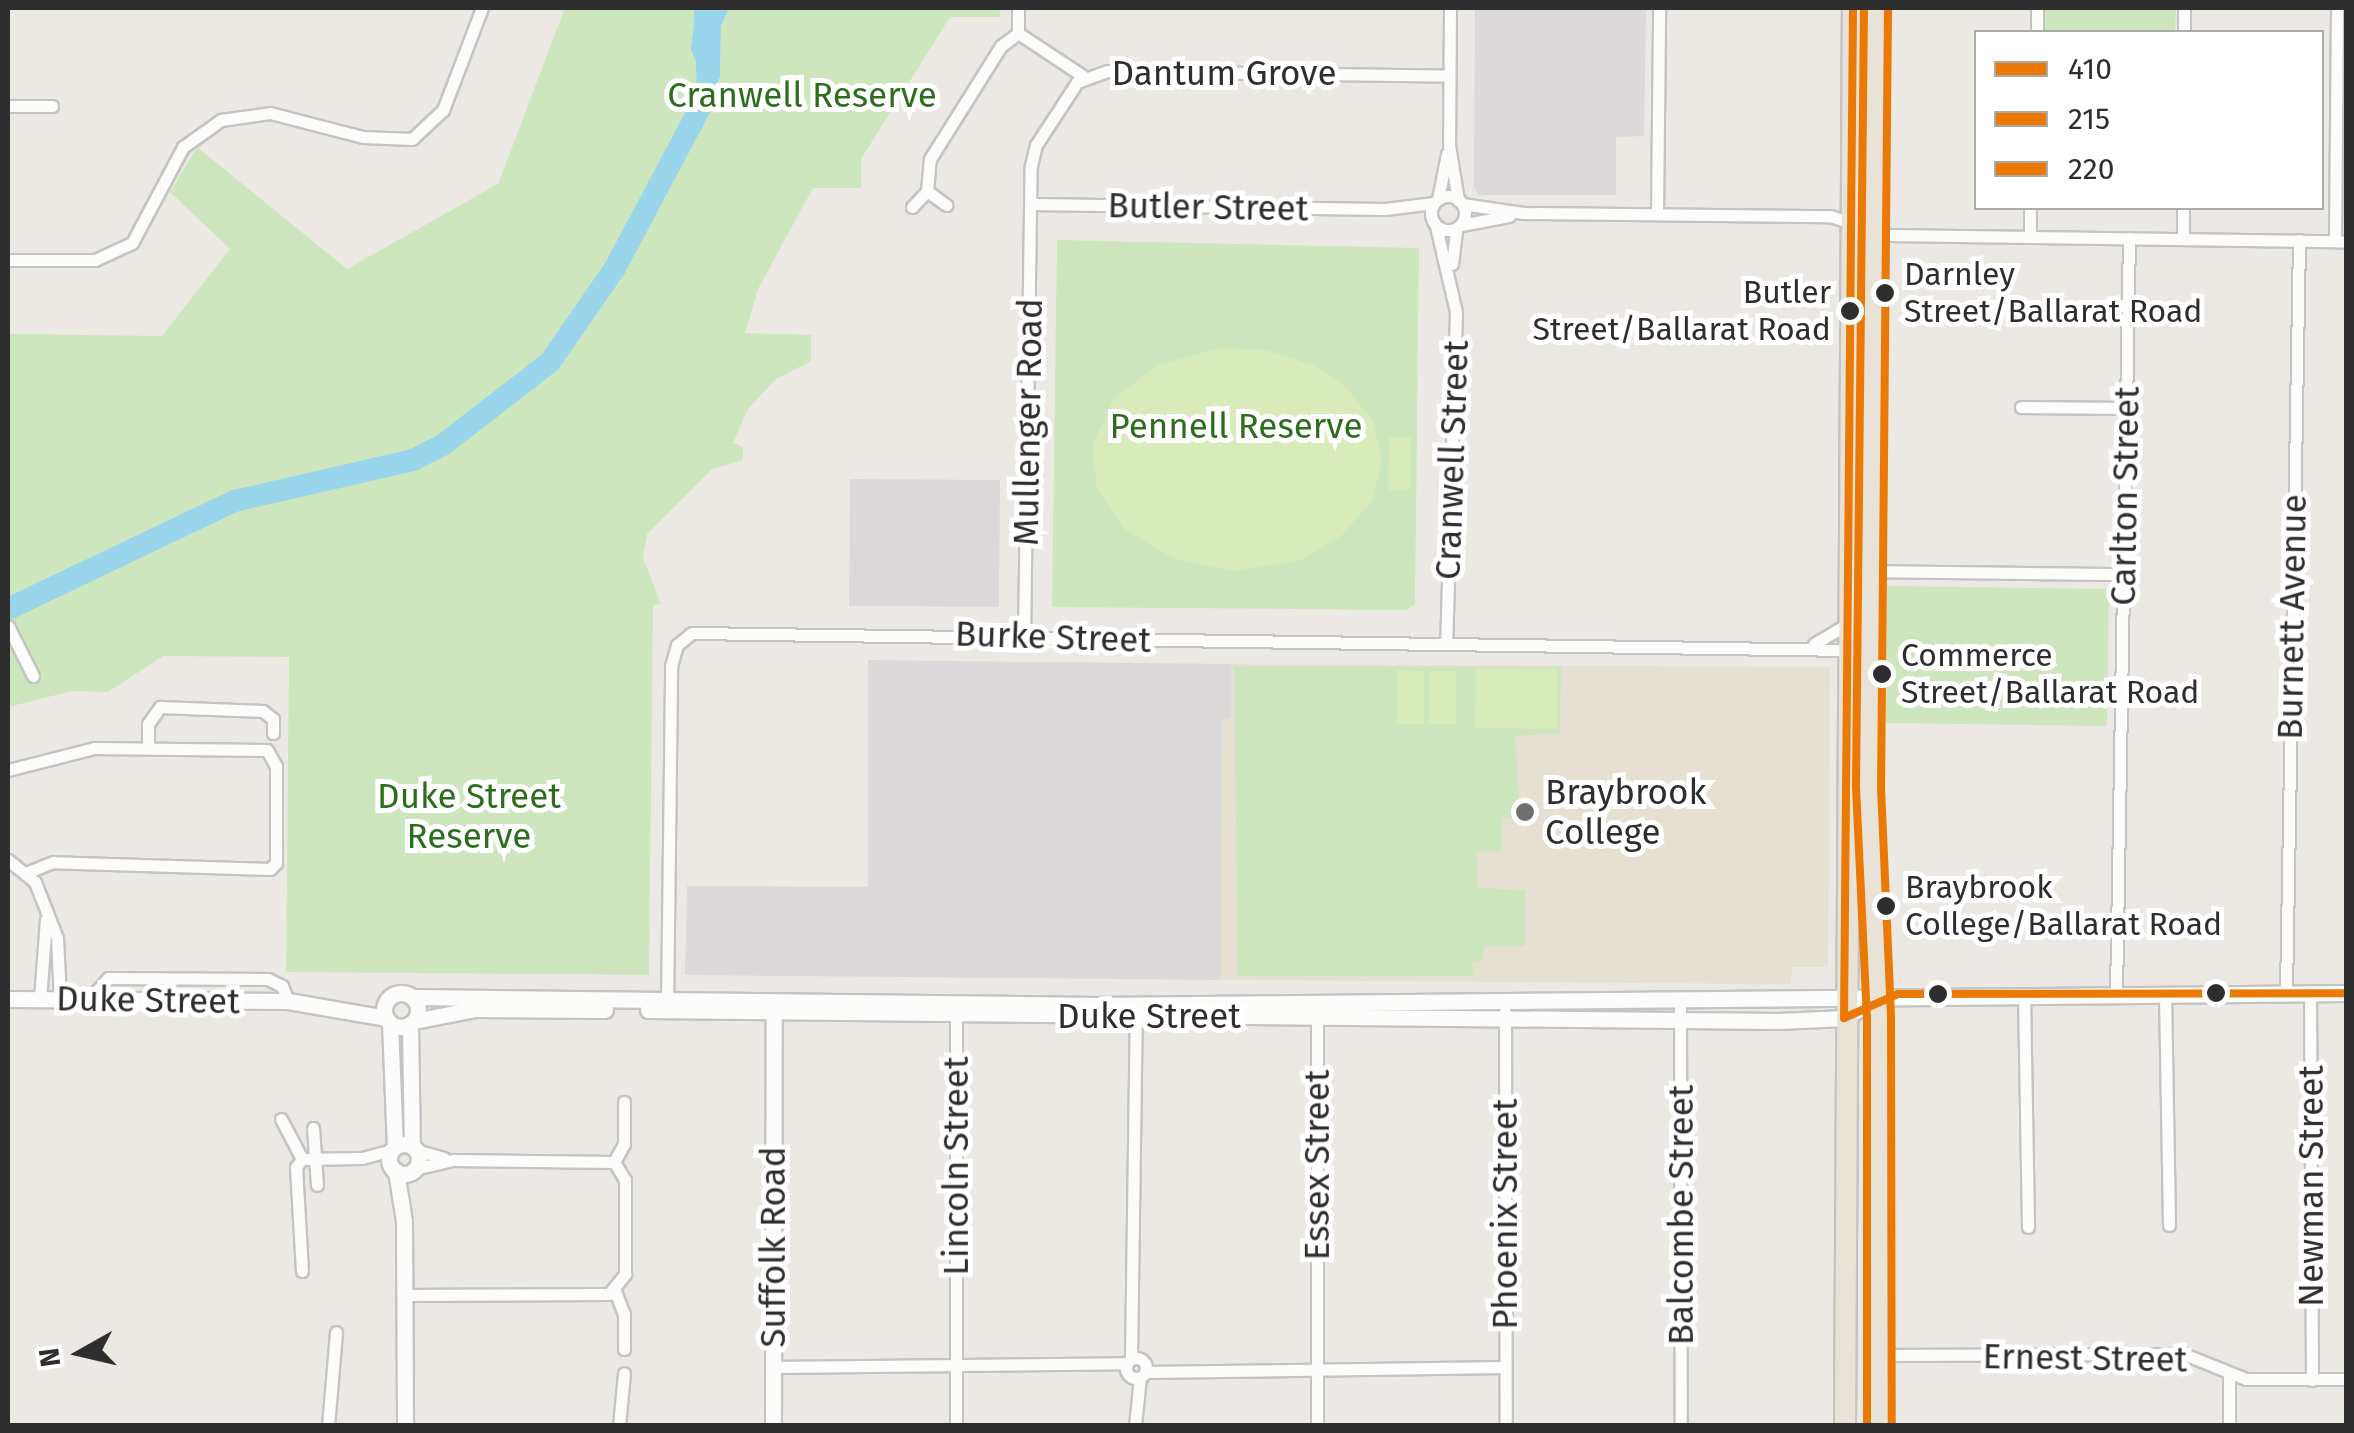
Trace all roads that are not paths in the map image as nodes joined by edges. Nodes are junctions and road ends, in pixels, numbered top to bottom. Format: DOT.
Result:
graph roads {
  1 [pos="482,8"];
  2 [pos="1018,8"];
  3 [pos="1450,8"];
  4 [pos="1659,8"];
  5 [pos="1853,8"];
  6 [pos="1876,8"];
  7 [pos="2338,8"];
  8 [pos="1018,34"];
  9 [pos="2342,68"];
  10 [pos="1082,76"];
  11 [pos="1450,76"];
  12 [pos="8,106"];
  13 [pos="52,106"];
  14 [pos="1449,145"];
  15 [pos="928,190"];
  16 [pos="1436,201"];
  17 [pos="1460,202"];
  18 [pos="1031,204"];
  19 [pos="946,205"];
  20 [pos="912,207"];
  21 [pos="1385,209"];
  22 [pos="2030,210"];
  23 [pos="2183,210"];
  24 [pos="1523,213"];
  25 [pos="1657,214"];
  26 [pos="1852,221"];
  27 [pos="1434,224"];
  28 [pos="1459,227"];
  29 [pos="1875,230"];
  30 [pos="2030,236"];
  31 [pos="2129,238"];
  32 [pos="2183,238"];
  33 [pos="2298,240"];
  34 [pos="2341,241"];
  35 [pos="8,260"];
  36 [pos="1451,277"];
  37 [pos="2021,406"];
  38 [pos="2127,408"];
  39 [pos="1870,571"];
  40 [pos="2123,574"];
  41 [pos="8,626"];
  42 [pos="1846,626"];
  43 [pos="1024,639"];
  44 [pos="1446,644"];
  45 [pos="1800,646"];
  46 [pos="1846,649"];
  47 [pos="1868,650"];
  48 [pos="32,676"];
  49 [pos="274,733"];
  50 [pos="148,748"];
  51 [pos="8,770"];
  52 [pos="8,860"];
  53 [pos="28,872"];
  54 [pos="46,915"];
  55 [pos="2310,993"];
  56 [pos="2346,993"];
  57 [pos="2166,994"];
  58 [pos="2286,994"];
  59 [pos="2116,995"];
  60 [pos="10,996"];
  61 [pos="1844,996"];
  62 [pos="2024,996"];
  63 [pos="390,997"];
  64 [pos="413,998"];
  65 [pos="1878,998"];
  66 [pos="40,999"];
  67 [pos="60,999"];
  68 [pos="288,1001"];
  69 [pos="1505,1003"];
  70 [pos="667,1005"];
  71 [pos="772,1008"];
  72 [pos="956,1009"];
  73 [pos="1317,1009"];
  74 [pos="1136,1010"];
  75 [pos="1680,1012"];
  76 [pos="1844,1018"];
  77 [pos="388,1020"];
  78 [pos="1506,1021"];
  79 [pos="412,1022"];
  80 [pos="624,1102"];
  81 [pos="282,1119"];
  82 [pos="313,1128"];
  83 [pos="393,1148"];
  84 [pos="414,1148"];
  85 [pos="316,1158"];
  86 [pos="362,1158"];
  87 [pos="302,1159"];
  88 [pos="453,1160"];
  89 [pos="614,1162"];
  90 [pos="403,1170"];
  91 [pos="316,1185"];
  92 [pos="2169,1225"];
  93 [pos="2028,1227"];
  94 [pos="302,1271"];
  95 [pos="615,1292"];
  96 [pos="405,1295"];
  97 [pos="336,1332"];
  98 [pos="624,1349"];
  99 [pos="1880,1355"];
  100 [pos="956,1367"];
  101 [pos="1506,1367"];
  102 [pos="772,1368"];
  103 [pos="1135,1368"];
  104 [pos="1316,1368"];
  105 [pos="624,1373"];
  106 [pos="2229,1373"];
  107 [pos="2346,1379"];
  108 [pos="2312,1380"];
  109 [pos="328,1426"];
  110 [pos="404,1426"];
  111 [pos="619,1426"];
  112 [pos="772,1426"];
  113 [pos="956,1426"];
  114 [pos="1135,1426"];
  115 [pos="1317,1426"];
  116 [pos="1506,1426"];
  117 [pos="1681,1426"];
  118 [pos="1844,1426"];
  119 [pos="1880,1426"];
  120 [pos="2229,1426"];
  1 -- 35 [label="street"];
  2 -- 8 [label="street"];
  3 -- 11 [label="street"];
  4 -- 25 [label="street"];
  5 -- 26 [label="highway"];
  6 -- 29 [label="highway"];
  7 -- 9 [label="street"];
  8 -- 10 [label="street"];
  8 -- 15 [label="street"];
  9 -- 34 [label="street"];
  10 -- 11 [label="street, Dantum Grove"];
  10 -- 18 [label="street, Dantum Grove"];
  11 -- 14 [label="street"];
  12 -- 13 [label="street"];
  14 -- 16 [label="street"];
  14 -- 17 [label="street"];
  15 -- 19 [label="street"];
  15 -- 20 [label="street"];
  16 -- 17 [label="street, Butler Street"];
  16 -- 21 [label="street, Butler Street"];
  16 -- 27 [label="street, Cranwell Street"];
  17 -- 24 [label="street"];
  17 -- 28 [label="street, Cranwell Street"];
  18 -- 21 [label="street, Butler Street"];
  18 -- 43 [label="street, Mullenger Road"];
  21 -- 27 [label="street, Butler Street"];
  22 -- 30 [label="street"];
  23 -- 32 [label="street"];
  24 -- 25 [label="street"];
  24 -- 28 [label="street"];
  25 -- 26 [label="street"];
  26 -- 29 [label="street"];
  26 -- 42 [label="highway"];
  27 -- 28 [label="street, Butler Street"];
  27 -- 36 [label="street, Cranwell Street"];
  28 -- 36 [label="street, Cranwell Street"];
  29 -- 30 [label="street"];
  29 -- 39 [label="highway"];
  30 -- 31 [label="street"];
  31 -- 32 [label="street"];
  31 -- 38 [label="street, Carlton Street"];
  32 -- 33 [label="street"];
  33 -- 34 [label="street"];
  33 -- 58 [label="street, Burnett Avenue"];
  36 -- 44 [label="street, Cranwell Street"];
  37 -- 38 [label="street"];
  38 -- 40 [label="street, Carlton Street"];
  39 -- 40 [label="street"];
  39 -- 47 [label="highway"];
  40 -- 59 [label="street, Carlton Street"];
  41 -- 48 [label="street"];
  42 -- 45 [label="street, Burke Street"];
  42 -- 46 [label="highway"];
  43 -- 44 [label="street, Burke Street"];
  43 -- 70 [label="street, Burke Street"];
  44 -- 45 [label="street, Burke Street"];
  45 -- 46 [label="street, Burke Street"];
  46 -- 47 [label="street, Burke Street"];
  46 -- 61 [label="highway"];
  47 -- 65 [label="highway"];
  49 -- 50 [label="street"];
  50 -- 51 [label="street"];
  50 -- 53 [label="street"];
  52 -- 53 [label="street"];
  53 -- 54 [label="street"];
  54 -- 66 [label="street"];
  54 -- 67 [label="street"];
  55 -- 56 [label="street, Duke Street"];
  55 -- 58 [label="street, Duke Street"];
  55 -- 108 [label="street, Newman Street"];
  57 -- 58 [label="street, Duke Street"];
  57 -- 59 [label="street, Duke Street"];
  57 -- 92 [label="street"];
  59 -- 62 [label="street, Duke Street"];
  60 -- 66 [label="street, Duke Street"];
  61 -- 65 [label="street, Duke Street"];
  61 -- 75 [label="street, Duke Street"];
  61 -- 76 [label="highway"];
  62 -- 65 [label="street, Duke Street"];
  62 -- 93 [label="street"];
  63 -- 64 [label="street, Duke Street"];
  63 -- 68 [label="street, Duke Street"];
  63 -- 77 [label="street"];
  64 -- 70 [label="street, Duke Street"];
  64 -- 79 [label="street"];
  65 -- 76 [label="street, Duke Street"];
  65 -- 99 [label="highway"];
  66 -- 67 [label="street, Duke Street"];
  67 -- 68 [label="street, Duke Street"];
  68 -- 77 [label="street, Duke Street"];
  69 -- 73 [label="street, Duke Street"];
  69 -- 75 [label="street, Duke Street"];
  69 -- 78 [label="street, Phoenix Street"];
  70 -- 71 [label="street, Duke Street"];
  70 -- 79 [label="street, Duke Street"];
  71 -- 72 [label="street, Duke Street"];
  71 -- 102 [label="street, Suffolk Road"];
  72 -- 74 [label="street, Duke Street"];
  72 -- 100 [label="street, Lincoln Street"];
  73 -- 74 [label="street, Duke Street"];
  73 -- 78 [label="street, Duke Street"];
  73 -- 104 [label="street, Essex Street"];
  74 -- 103 [label="street"];
  75 -- 76 [label="street, Duke Street"];
  75 -- 78 [label="street, Duke Street"];
  75 -- 117 [label="street, Balcombe Street"];
  76 -- 118 [label="highway"];
  77 -- 79 [label="street, Duke Street"];
  77 -- 83 [label="street"];
  78 -- 101 [label="street, Phoenix Street"];
  79 -- 84 [label="street"];
  80 -- 89 [label="street"];
  81 -- 87 [label="street"];
  82 -- 85 [label="street"];
  83 -- 84 [label="street"];
  83 -- 86 [label="street"];
  83 -- 90 [label="street"];
  84 -- 88 [label="street"];
  84 -- 90 [label="street"];
  85 -- 86 [label="street"];
  85 -- 87 [label="street"];
  85 -- 91 [label="street"];
  86 -- 90 [label="street"];
  87 -- 94 [label="street"];
  88 -- 89 [label="street"];
  88 -- 90 [label="street"];
  89 -- 95 [label="street"];
  90 -- 96 [label="street"];
  95 -- 96 [label="street"];
  95 -- 98 [label="street"];
  96 -- 110 [label="street"];
  97 -- 109 [label="street"];
  99 -- 106 [label="street, Ernest Street"];
  99 -- 119 [label="highway"];
  100 -- 102 [label="street"];
  100 -- 103 [label="street"];
  100 -- 113 [label="street, Lincoln Street"];
  101 -- 104 [label="street"];
  101 -- 116 [label="street, Phoenix Street"];
  102 -- 112 [label="street, Suffolk Road"];
  103 -- 104 [label="street"];
  103 -- 114 [label="street"];
  104 -- 115 [label="street, Essex Street"];
  105 -- 111 [label="street"];
  106 -- 108 [label="street, Ernest Street"];
  106 -- 120 [label="street"];
  107 -- 108 [label="street, Ernest Street"];
}
